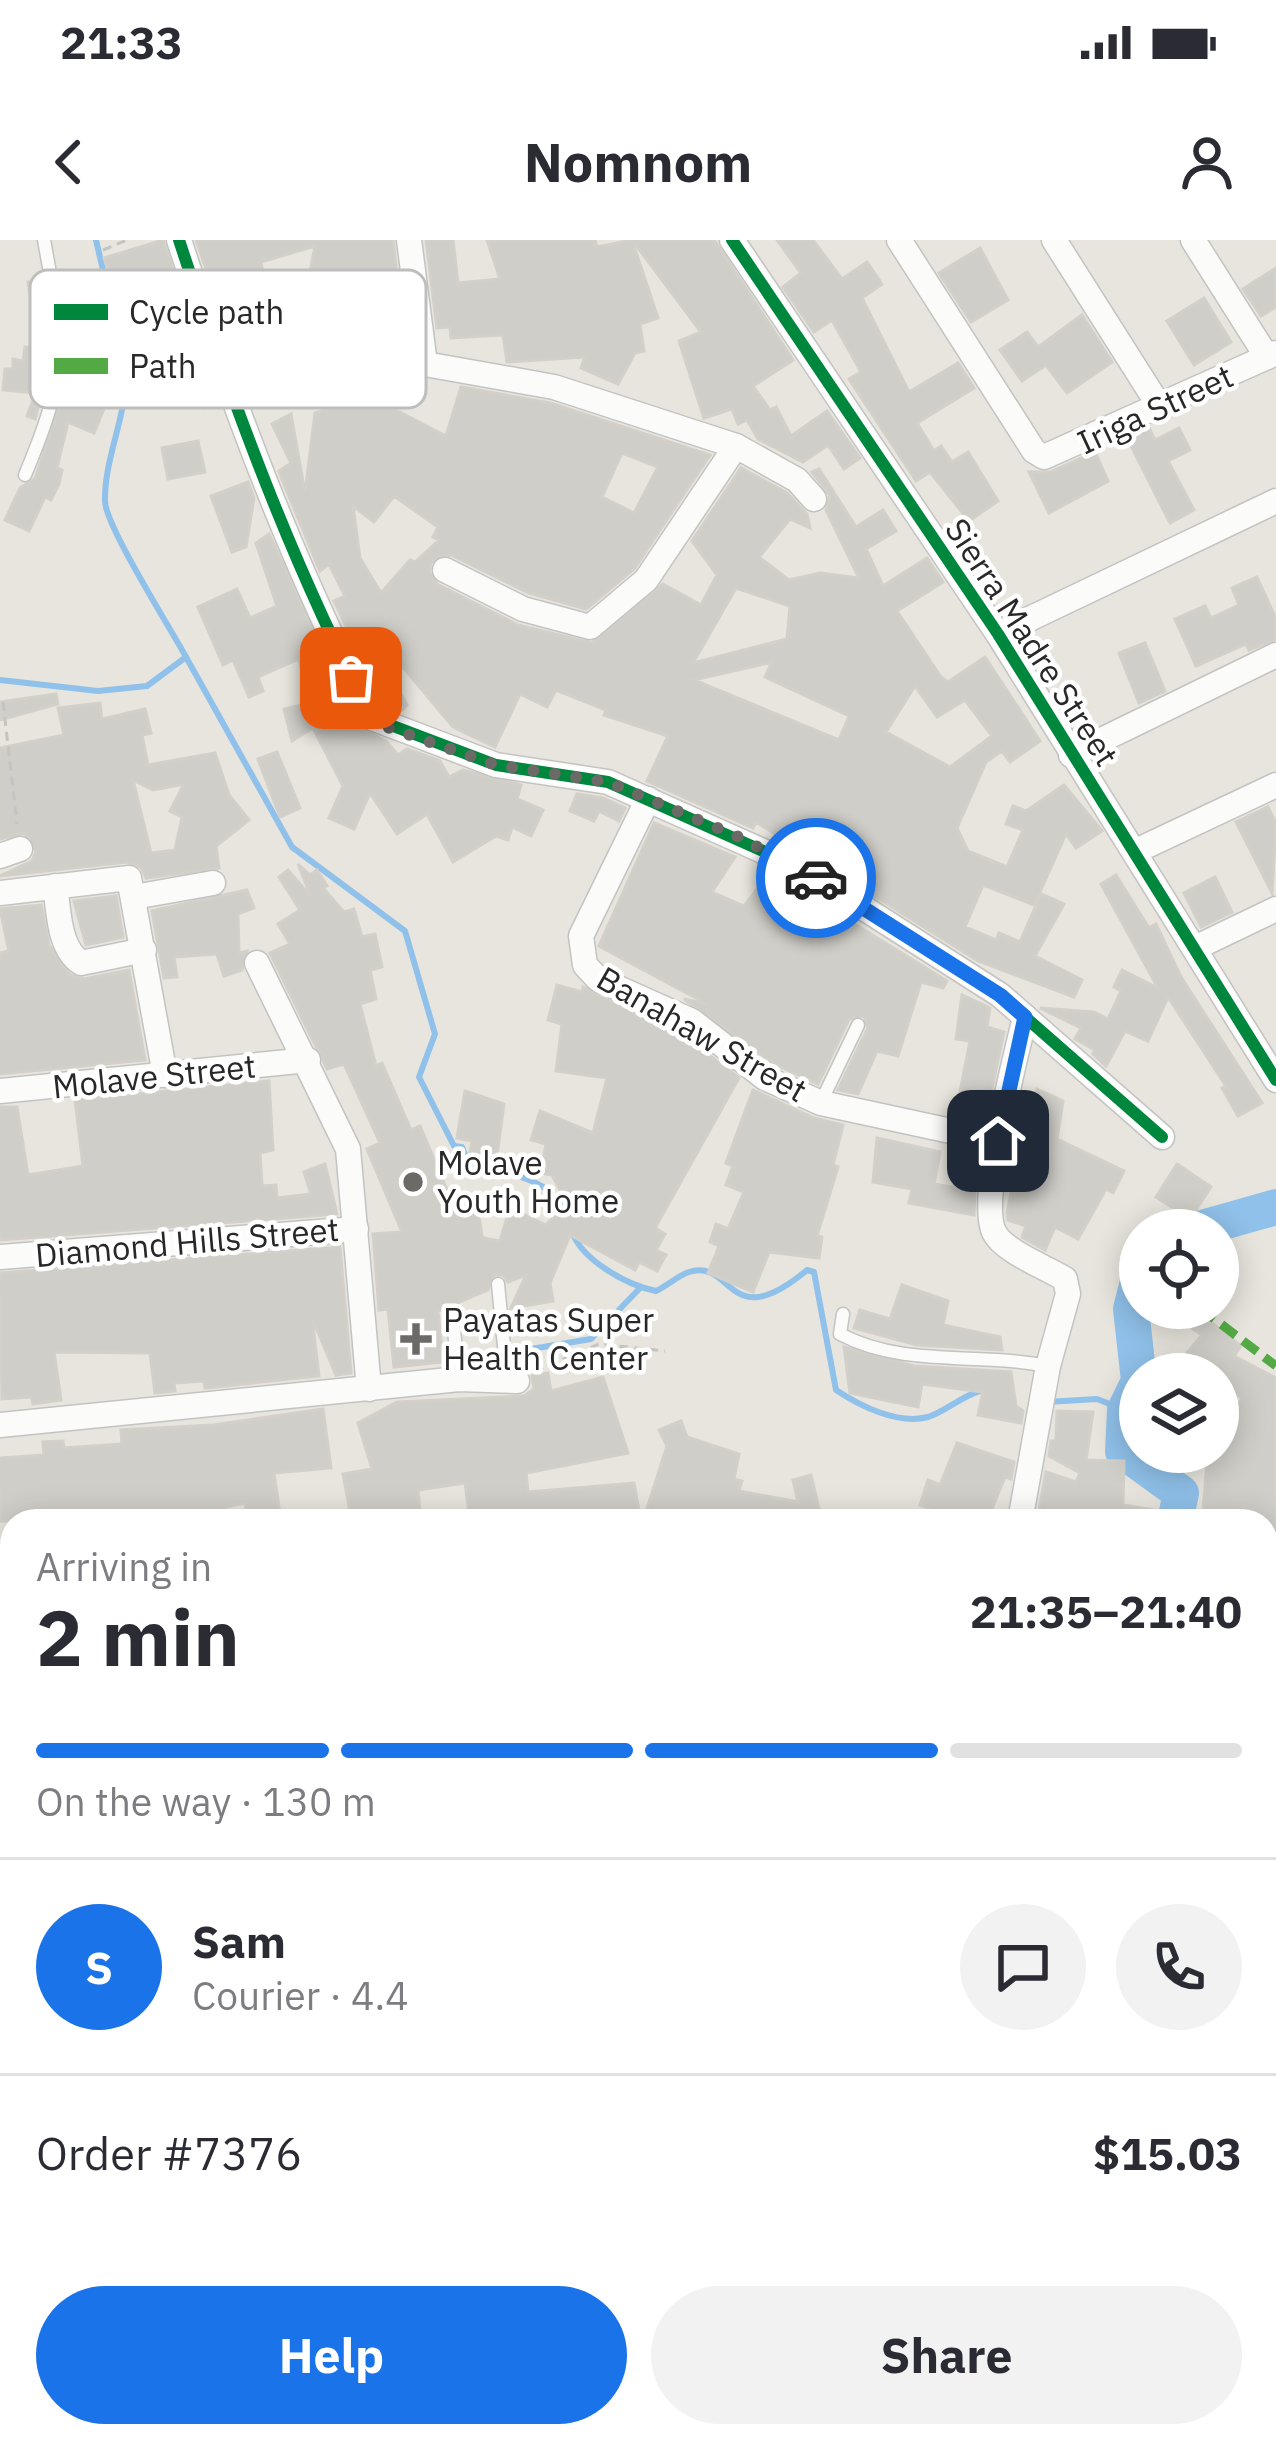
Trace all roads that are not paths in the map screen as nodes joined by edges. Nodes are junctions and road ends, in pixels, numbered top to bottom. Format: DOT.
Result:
graph roads {
  1 [pos="44,240"];
  2 [pos="179,240"];
  3 [pos="409,240"];
  4 [pos="732,240"];
  5 [pos="899,240"];
  6 [pos="1054,240"];
  7 [pos="1193,240"];
  8 [pos="49,270"];
  9 [pos="189,270"];
  10 [pos="413,270"];
  11 [pos="1271,355"];
  12 [pos="426,364"];
  13 [pos="1158,404"];
  14 [pos="50,408"];
  15 [pos="237,408"];
  16 [pos="736,446"];
  17 [pos="25,475"];
  18 [pos="814,499"];
  19 [pos="1276,501"];
  20 [pos="445,570"];
  21 [pos="998,634"];
  22 [pos="1276,655"];
  23 [pos="1071,755"];
  24 [pos="1276,784"];
  25 [pos="649,799"];
  26 [pos="1136,851"];
  27 [pos="213,883"];
  28 [pos="55,886"];
  29 [pos="0,893"];
  30 [pos="134,897"];
  31 [pos="1276,909"];
  32 [pos="1197,946"];
  33 [pos="144,950"];
  34 [pos="257,963"];
  35 [pos="1025,1017"];
  36 [pos="858,1025"];
  37 [pos="308,1060"];
  38 [pos="165,1076"];
  39 [pos="1276,1079"];
  40 [pos="0,1091"];
  41 [pos="821,1103"];
  42 [pos="1162,1137"];
  43 [pos="998,1141"];
  44 [pos="356,1229"];
  45 [pos="0,1258"];
  46 [pos="498,1284"];
  47 [pos="843,1314"];
  48 [pos="453,1321"];
  49 [pos="459,1379"];
  50 [pos="512,1380"];
  51 [pos="1044,1388"];
  52 [pos="369,1389"];
  53 [pos="0,1425"];
  54 [pos="1022,1509"];
  1 -- 8 [label="lane"];
  2 -- 9 [label="street"];
  3 -- 10 [label="street"];
  4 -- 21 [label="street, Sierra Madre Street"];
  5 -- 13 [label="street, Iriga Street"];
  6 -- 13 [label="street"];
  7 -- 11 [label="street"];
  11 -- 13 [label="street, Iriga Street"];
  12 -- 16 [label="street"];
  14 -- 17 [label="lane"];
  15 -- 25 [label="street"];
  16 -- 18 [label="street"];
  16 -- 20 [label="street"];
  19 -- 21 [label="street"];
  21 -- 23 [label="street, Sierra Madre Street"];
  22 -- 23 [label="street"];
  23 -- 26 [label="street, Sierra Madre Street"];
  24 -- 26 [label="street"];
  25 -- 35 [label="street"];
  25 -- 41 [label="street, Banahaw Street"];
  26 -- 32 [label="street, Sierra Madre Street"];
  27 -- 30 [label="street"];
  28 -- 29 [label="street"];
  28 -- 30 [label="street"];
  28 -- 33 [label="street"];
  30 -- 33 [label="street"];
  31 -- 32 [label="street"];
  32 -- 39 [label="street, Sierra Madre Street"];
  33 -- 38 [label="street"];
  34 -- 37 [label="street"];
  35 -- 42 [label="street"];
  35 -- 43 [label="street"];
  36 -- 41 [label="lane"];
  37 -- 38 [label="street, Molave Street"];
  37 -- 44 [label="street"];
  38 -- 40 [label="street, Molave Street"];
  41 -- 43 [label="street, Banahaw Street"];
  43 -- 51 [label="street"];
  44 -- 45 [label="street, Diamond Hills Street"];
  44 -- 52 [label="street, Diamond Hills Street"];
  46 -- 50 [label="lane"];
  47 -- 51 [label="lane"];
  48 -- 49 [label="lane"];
  49 -- 50 [label="street"];
  49 -- 52 [label="street"];
  51 -- 54 [label="street"];
  52 -- 53 [label="street"];
}
